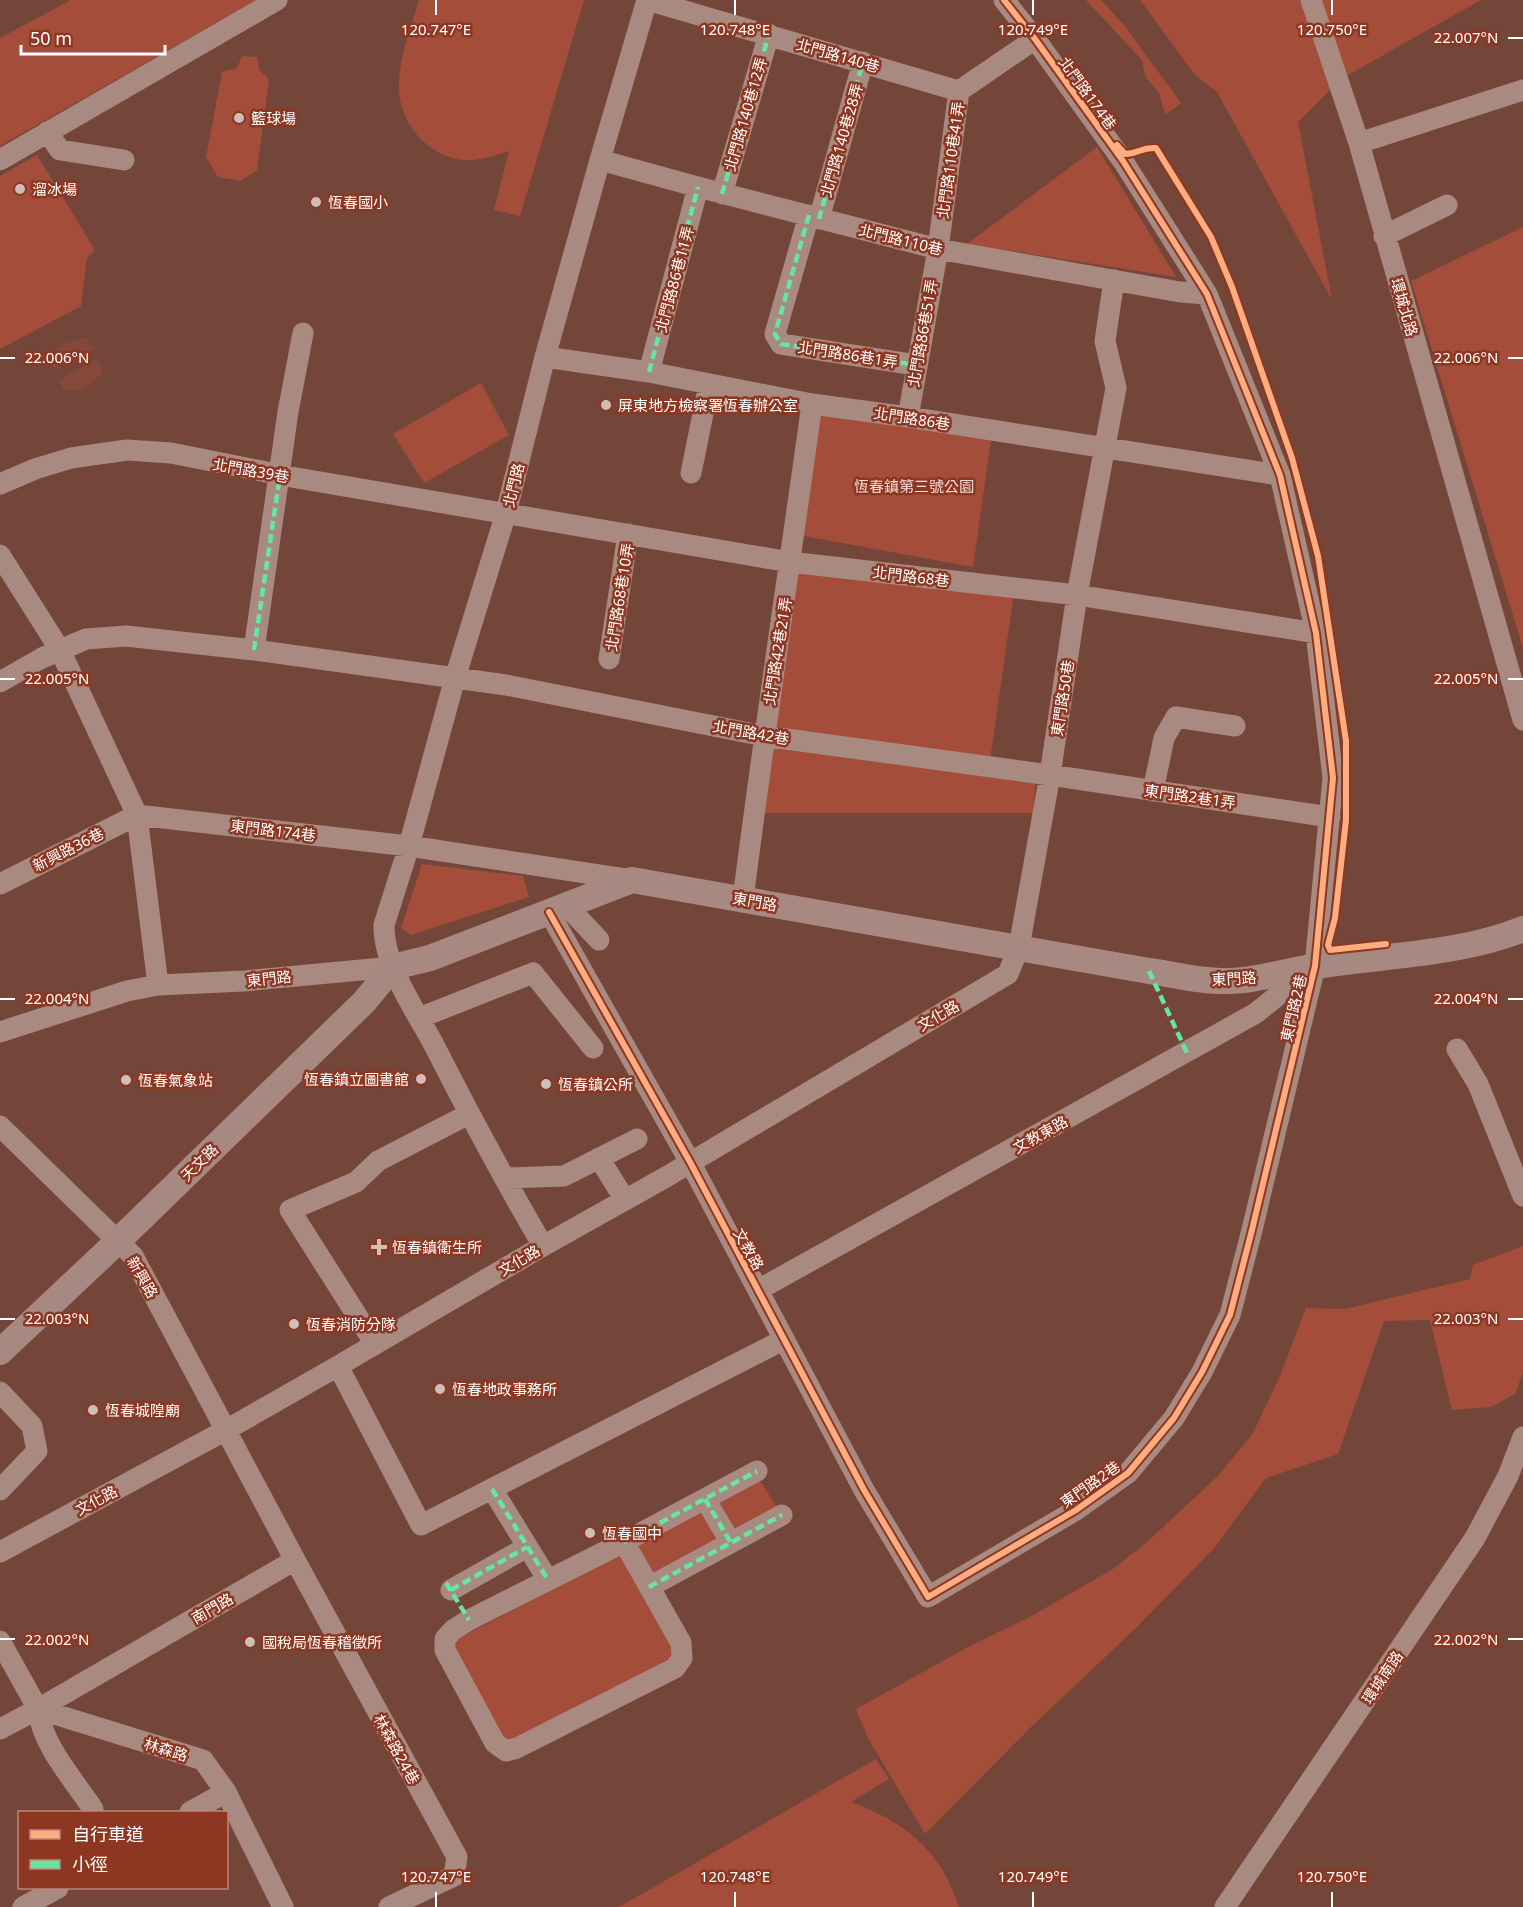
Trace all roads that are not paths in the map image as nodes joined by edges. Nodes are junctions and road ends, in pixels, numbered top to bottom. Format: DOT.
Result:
graph roads {
  1 [pos="277,0"];
  2 [pos="647,0"];
  3 [pos="1004,0"];
  4 [pos="1311,0"];
  5 [pos="769,34"];
  6 [pos="1035,39"];
  7 [pos="863,62"];
  8 [pos="959,91"];
  9 [pos="1520,96"];
  10 [pos="47,132"];
  11 [pos="1359,143"];
  12 [pos="0,160"];
  13 [pos="124,160"];
  14 [pos="600,160"];
  15 [pos="698,187"];
  16 [pos="722,194"];
  17 [pos="1447,206"];
  18 [pos="814,217"];
  19 [pos="1384,236"];
  20 [pos="938,249"];
  21 [pos="1114,280"];
  22 [pos="1207,294"];
  23 [pos="303,333"];
  24 [pos="781,344"];
  25 [pos="545,357"];
  26 [pos="916,365"];
  27 [pos="650,372"];
  28 [pos="710,384"];
  29 [pos="812,404"];
  30 [pos="908,417"];
  31 [pos="1104,449"];
  32 [pos="691,473"];
  33 [pos="280,475"];
  34 [pos="1280,476"];
  35 [pos="0,484"];
  36 [pos="506,513"];
  37 [pos="628,534"];
  38 [pos="0,555"];
  39 [pos="790,562"];
  40 [pos="1077,595"];
  41 [pos="1316,633"];
  42 [pos="60,650"];
  43 [pos="254,650"];
  44 [pos="609,659"];
  45 [pos="455,678"];
  46 [pos="0,682"];
  47 [pos="1523,720"];
  48 [pos="1235,726"];
  49 [pos="764,736"];
  50 [pos="1050,775"];
  51 [pos="1153,791"];
  52 [pos="137,815"];
  53 [pos="1330,817"];
  54 [pos="409,846"];
  55 [pos="632,880"];
  56 [pos="0,884"];
  57 [pos="743,899"];
  58 [pos="558,909"];
  59 [pos="1523,929"];
  60 [pos="599,940"];
  61 [pos="1019,947"];
  62 [pos="1315,966"];
  63 [pos="393,967"];
  64 [pos="158,985"];
  65 [pos="420,1018"];
  66 [pos="0,1032"];
  67 [pos="593,1048"];
  68 [pos="1457,1049"];
  69 [pos="469,1114"];
  70 [pos="0,1126"];
  71 [pos="637,1139"];
  72 [pos="599,1158"];
  73 [pos="690,1162"];
  74 [pos="505,1178"];
  75 [pos="1523,1197"];
  76 [pos="625,1200"];
  77 [pos="117,1242"];
  78 [pos="543,1246"];
  79 [pos="758,1290"];
  80 [pos="783,1340"];
  81 [pos="375,1344"];
  82 [pos="0,1352"];
  83 [pos="338,1366"];
  84 [pos="0,1392"];
  85 [pos="226,1430"];
  86 [pos="1523,1437"];
  87 [pos="757,1471"];
  88 [pos="492,1489"];
  89 [pos="0,1490"];
  90 [pos="705,1499"];
  91 [pos="782,1515"];
  92 [pos="624,1542"];
  93 [pos="731,1543"];
  94 [pos="527,1547"];
  95 [pos="0,1552"];
  96 [pos="295,1560"];
  97 [pos="548,1580"];
  98 [pos="650,1587"];
  99 [pos="928,1597"];
  100 [pos="469,1620"];
  101 [pos="0,1641"];
  102 [pos="38,1708"];
  103 [pos="0,1729"];
  104 [pos="226,1792"];
  105 [pos="93,1809"];
  106 [pos="192,1811"];
  107 [pos="54,1889"];
  108 [pos="23,1907"];
  109 [pos="283,1907"];
  110 [pos="389,1907"];
  111 [pos="1225,1907"];
  1 -- 10 [label="street"];
  2 -- 5 [label="street, 北門路140巷"];
  2 -- 14 [label="street, 北門路"];
  3 -- 6 [label="street, 北門路174巷"];
  4 -- 11 [label="street, 環城北路"];
  5 -- 7 [label="street, 北門路140巷"];
  5 -- 16 [label="street, 北門路140巷12弄"];
  6 -- 8 [label="street, 北門路110巷41弄"];
  6 -- 22 [label="street, 北門路174巷"];
  7 -- 8 [label="street, 北門路140巷"];
  7 -- 18 [label="street, 北門路140巷28弄"];
  8 -- 20 [label="street, 北門路110巷41弄"];
  9 -- 11 [label="street"];
  10 -- 12 [label="street"];
  10 -- 13 [label="street"];
  11 -- 19 [label="street, 環城北路"];
  14 -- 15 [label="street, 北門路110巷"];
  14 -- 25 [label="street, 北門路"];
  15 -- 16 [label="street, 北門路110巷"];
  15 -- 27 [label="street, 北門路86巷11弄"];
  16 -- 18 [label="street, 北門路110巷"];
  17 -- 19 [label="street"];
  18 -- 20 [label="street, 北門路110巷"];
  18 -- 24 [label="street, 北門路140巷28弄"];
  19 -- 47 [label="street, 環城北路"];
  20 -- 21 [label="street, 北門路110巷"];
  20 -- 26 [label="street, 北門路86巷51弄"];
  21 -- 22 [label="street, 北門路110巷"];
  21 -- 31 [label="street, 東門路50巷"];
  22 -- 34 [label="street, 東門路2巷"];
  23 -- 33 [label="street"];
  24 -- 26 [label="street, 北門路86巷1弄"];
  25 -- 27 [label="street, 北門路86巷"];
  25 -- 36 [label="street, 北門路"];
  26 -- 30 [label="street, 北門路86巷51弄"];
  27 -- 28 [label="street, 北門路86巷"];
  28 -- 29 [label="street, 北門路86巷"];
  28 -- 32 [label="street"];
  29 -- 30 [label="street, 北門路86巷"];
  29 -- 39 [label="street, 北門路42巷21弄"];
  30 -- 31 [label="street, 北門路86巷"];
  31 -- 34 [label="street, 北門路86巷"];
  31 -- 40 [label="street, 東門路50巷"];
  33 -- 35 [label="street, 北門路39巷"];
  33 -- 36 [label="street, 北門路39巷"];
  33 -- 43 [label="street"];
  34 -- 41 [label="street, 東門路2巷"];
  36 -- 37 [label="street, 北門路68巷"];
  36 -- 45 [label="street, 北門路"];
  37 -- 39 [label="street, 北門路68巷"];
  37 -- 44 [label="street, 北門路68巷10弄"];
  38 -- 42 [label="street"];
  39 -- 40 [label="street, 北門路68巷"];
  39 -- 49 [label="street, 北門路42巷21弄"];
  40 -- 41 [label="street, 北門路68巷"];
  40 -- 50 [label="street, 東門路50巷"];
  41 -- 53 [label="street, 東門路2巷"];
  42 -- 43 [label="street"];
  42 -- 46 [label="street"];
  42 -- 52 [label="street"];
  43 -- 45 [label="street"];
  45 -- 49 [label="street, 北門路42巷"];
  45 -- 54 [label="street, 北門路"];
  48 -- 51 [label="street"];
  49 -- 50 [label="street, 北門路42巷"];
  49 -- 57 [label="street, 北門路42巷21弄"];
  50 -- 51 [label="street, 東門路2巷1弄"];
  50 -- 61 [label="street, 東門路50巷"];
  51 -- 53 [label="street, 東門路2巷1弄"];
  52 -- 54 [label="street, 東門路174巷"];
  52 -- 56 [label="street, 新興路36巷"];
  52 -- 64 [label="street"];
  53 -- 62 [label="street, 東門路2巷"];
  54 -- 55 [label="street, 東門路174巷"];
  54 -- 63 [label="street, 北門路"];
  55 -- 57 [label="main road, 東門路"];
  55 -- 58 [label="main road, 東門路"];
  57 -- 61 [label="main road, 東門路"];
  58 -- 60 [label="street"];
  58 -- 63 [label="main road, 東門路"];
  58 -- 73 [label="street, 文教路"];
  59 -- 62 [label="main road, 東門路"];
  61 -- 62 [label="main road, 東門路"];
  61 -- 73 [label="street, 文化路"];
  62 -- 79 [label="street, 文教東路"];
  62 -- 99 [label="street, 東門路2巷"];
  63 -- 64 [label="street, 東門路"];
  63 -- 65 [label="street, 北門路"];
  63 -- 77 [label="main road, 天文路"];
  64 -- 66 [label="street, 東門路"];
  65 -- 67 [label="street"];
  65 -- 69 [label="street, 北門路"];
  68 -- 75 [label="street"];
  69 -- 74 [label="street, 北門路"];
  69 -- 81 [label="street"];
  70 -- 77 [label="street, 新興路"];
  71 -- 72 [label="street"];
  72 -- 74 [label="street"];
  72 -- 76 [label="street"];
  73 -- 76 [label="street, 文化路"];
  73 -- 79 [label="street, 文教路"];
  74 -- 78 [label="street, 北門路"];
  76 -- 78 [label="street, 文化路"];
  77 -- 82 [label="main road, 天文路"];
  77 -- 85 [label="street, 新興路"];
  78 -- 81 [label="street, 文化路"];
  79 -- 80 [label="street, 文教路"];
  80 -- 88 [label="street"];
  80 -- 99 [label="street, 文教路"];
  81 -- 83 [label="street, 文化路"];
  83 -- 85 [label="street, 文化路"];
  83 -- 88 [label="street"];
  84 -- 89 [label="street"];
  85 -- 95 [label="street, 文化路"];
  85 -- 96 [label="street"];
  86 -- 111 [label="street, 環城南路"];
  87 -- 90 [label="street"];
  88 -- 94 [label="street"];
  90 -- 92 [label="street"];
  90 -- 93 [label="street"];
  91 -- 93 [label="street"];
  92 -- 97 [label="street"];
  92 -- 98 [label="street"];
  93 -- 98 [label="street"];
  94 -- 97 [label="street"];
  94 -- 100 [label="street"];
  96 -- 102 [label="street, 南門路"];
  96 -- 110 [label="street, 林森路24巷"];
  97 -- 100 [label="street"];
  98 -- 100 [label="street"];
  101 -- 102 [label="street"];
  102 -- 103 [label="street, 南門路"];
  102 -- 104 [label="street, 林森路"];
  102 -- 105 [label="street"];
  104 -- 106 [label="street"];
  104 -- 109 [label="street, 林森路"];
  107 -- 108 [label="street"];
}
